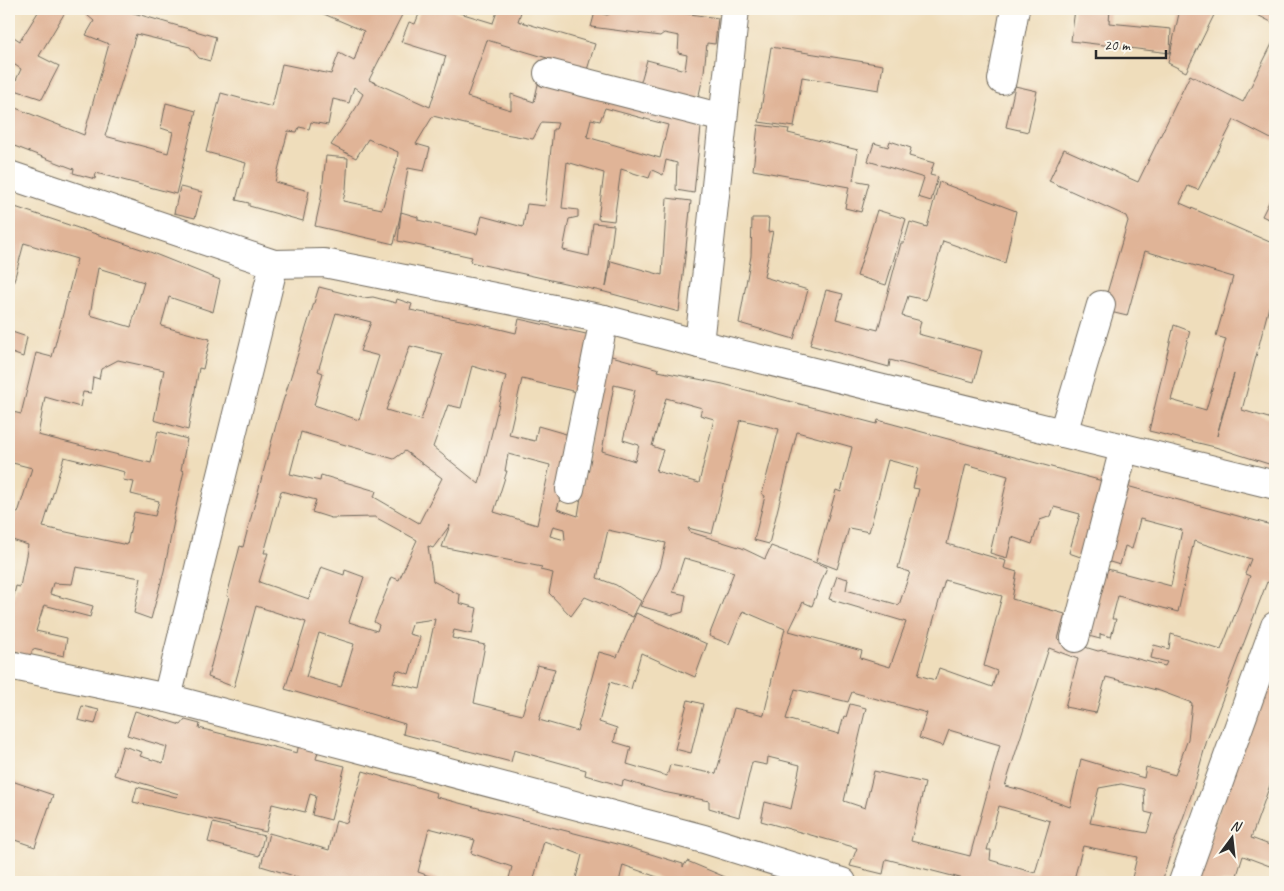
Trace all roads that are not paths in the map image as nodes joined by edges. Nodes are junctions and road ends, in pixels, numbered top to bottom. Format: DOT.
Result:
graph roads {
  1 [pos="734,9"];
  2 [pos="1015,9"];
  3 [pos="548,73"];
  4 [pos="1002,80"];
  5 [pos="722,118"];
  6 [pos="9,175"];
  7 [pos="274,264"];
  8 [pos="1101,305"];
  9 [pos="604,319"];
  10 [pos="699,344"];
  11 [pos="1064,433"];
  12 [pos="1124,448"];
  13 [pos="1275,485"];
  14 [pos="570,489"];
  15 [pos="1275,626"];
  16 [pos="1075,638"];
  17 [pos="9,665"];
  18 [pos="167,698"];
  19 [pos="842,882"];
  20 [pos="1183,882"];
  1 -- 5 [label="street"];
  2 -- 4 [label="street"];
  3 -- 5 [label="street"];
  5 -- 10 [label="street"];
  6 -- 7 [label="street"];
  7 -- 9 [label="street"];
  7 -- 18 [label="street"];
  8 -- 11 [label="street"];
  9 -- 10 [label="street"];
  9 -- 14 [label="street"];
  10 -- 11 [label="street"];
  11 -- 12 [label="street"];
  12 -- 13 [label="street"];
  12 -- 16 [label="street"];
  15 -- 20 [label="street"];
  17 -- 18 [label="street"];
  18 -- 19 [label="street"];
}
